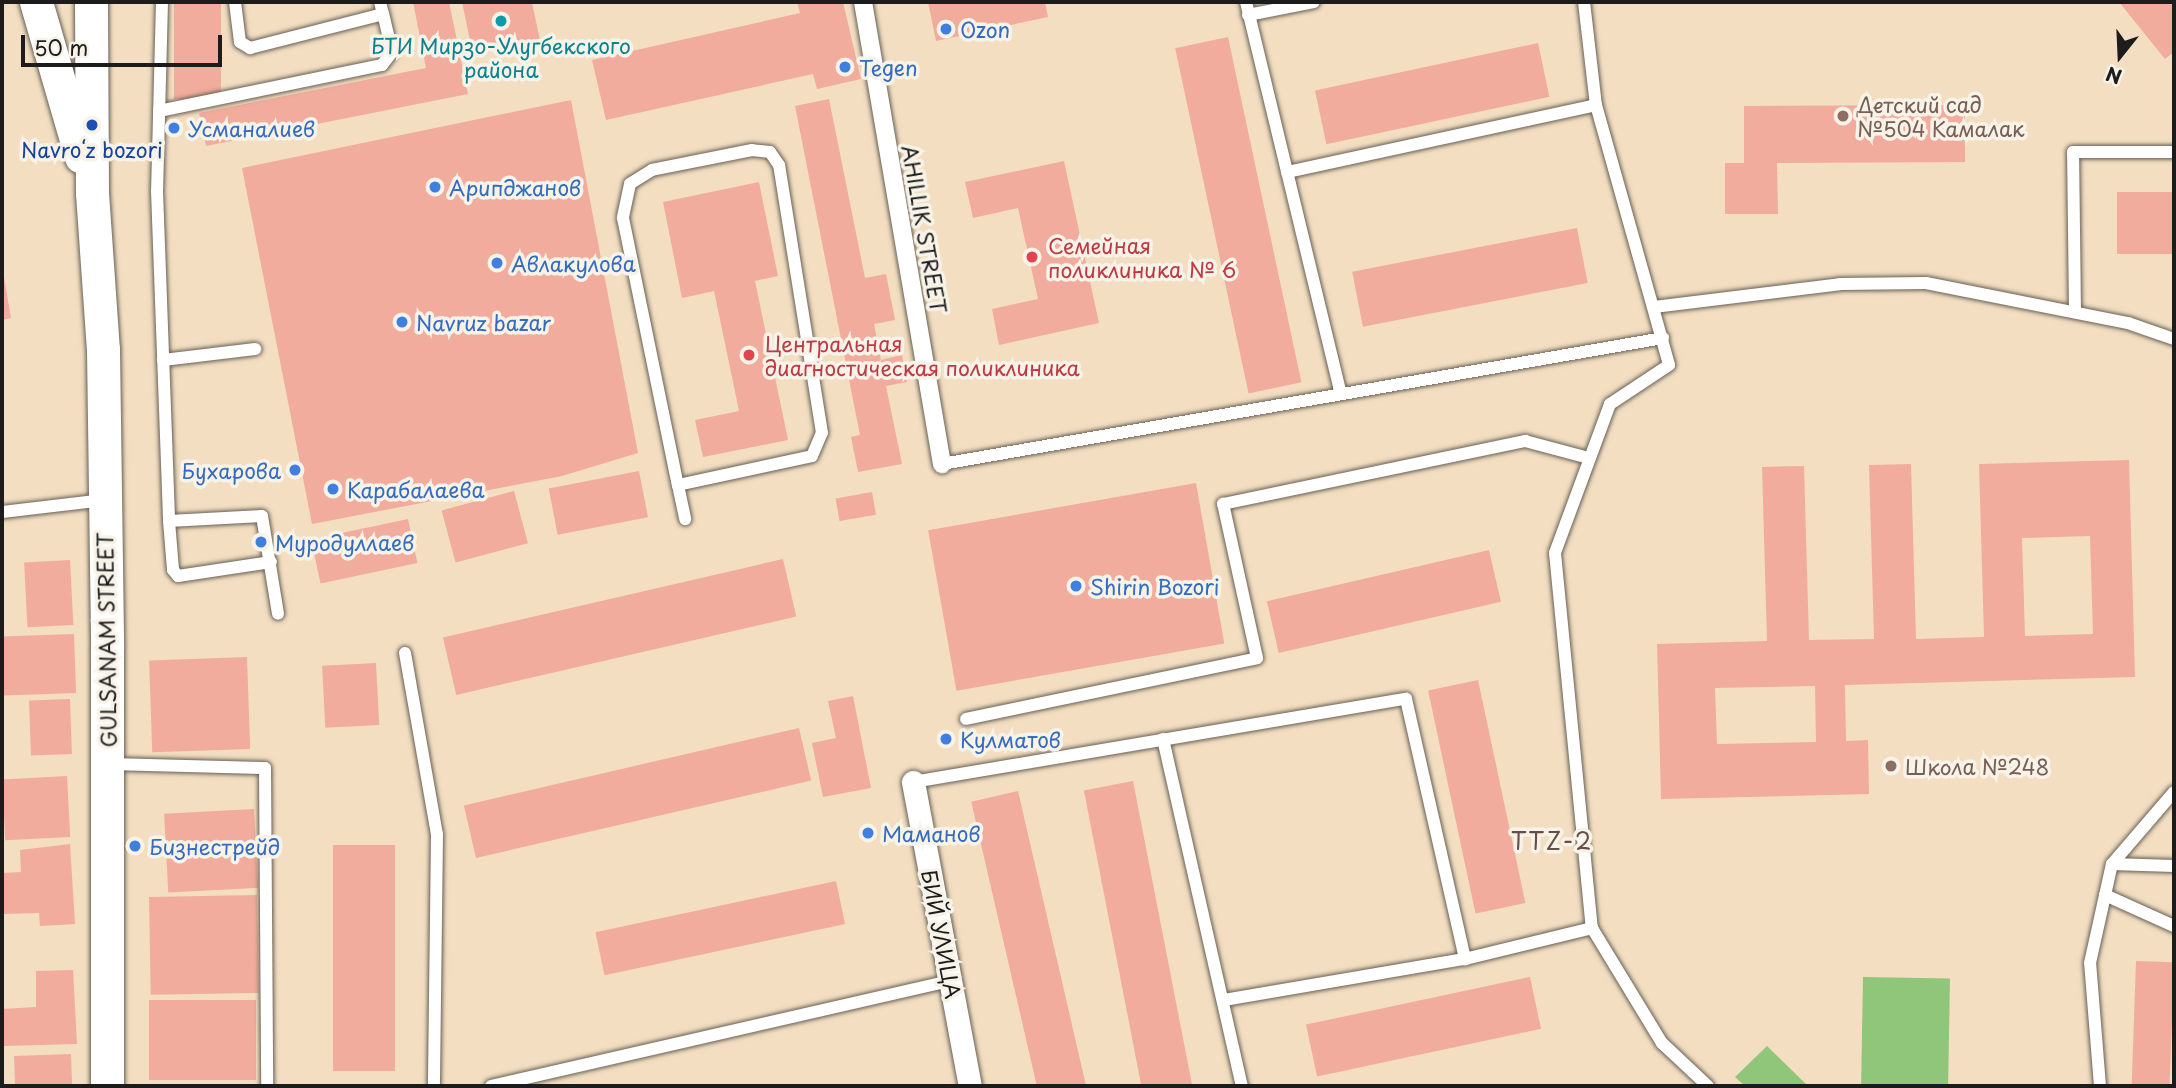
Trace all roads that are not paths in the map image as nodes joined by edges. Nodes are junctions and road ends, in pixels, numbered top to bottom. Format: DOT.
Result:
graph roads {
  1 [pos="36,2"];
  2 [pos="91,2"];
  3 [pos="162,2"];
  4 [pos="234,2"];
  5 [pos="863,2"];
  6 [pos="1309,2"];
  7 [pos="1584,2"];
  8 [pos="381,8"];
  9 [pos="1247,8"];
  10 [pos="1596,105"];
  11 [pos="159,111"];
  12 [pos="2174,152"];
  13 [pos="1287,172"];
  14 [pos="92,193"];
  15 [pos="1654,307"];
  16 [pos="2075,311"];
  17 [pos="1663,338"];
  18 [pos="2174,339"];
  19 [pos="256,349"];
  20 [pos="163,360"];
  21 [pos="1341,394"];
  22 [pos="1589,458"];
  23 [pos="943,464"];
  24 [pos="678,485"];
  25 [pos="104,500"];
  26 [pos="2,512"];
  27 [pos="685,519"];
  28 [pos="169,522"];
  29 [pos="271,562"];
  30 [pos="278,614"];
  31 [pos="405,653"];
  32 [pos="966,719"];
  33 [pos="1163,739"];
  34 [pos="107,764"];
  35 [pos="913,782"];
  36 [pos="2174,792"];
  37 [pos="2112,864"];
  38 [pos="2174,866"];
  39 [pos="2105,895"];
  40 [pos="2174,926"];
  41 [pos="1592,928"];
  42 [pos="1465,959"];
  43 [pos="950,981"];
  44 [pos="1224,1000"];
  45 [pos="107,1086"];
  46 [pos="267,1086"];
  47 [pos="434,1086"];
  48 [pos="491,1086"];
  49 [pos="970,1086"];
  50 [pos="1242,1086"];
  51 [pos="1708,1086"];
  52 [pos="2100,1086"];
  1 -- 14 [label="main road, GULSANAM STREET"];
  2 -- 14 [label="main road, GULSANAM STREET"];
  3 -- 11 [label="lane"];
  4 -- 8 [label="lane"];
  5 -- 23 [label="street, AHILLIK STREET"];
  6 -- 9 [label="lane"];
  7 -- 10 [label="lane"];
  8 -- 11 [label="lane"];
  9 -- 13 [label="lane"];
  10 -- 13 [label="lane"];
  10 -- 15 [label="lane"];
  11 -- 20 [label="lane"];
  12 -- 16 [label="lane"];
  13 -- 21 [label="lane"];
  14 -- 25 [label="main road, GULSANAM STREET"];
  15 -- 16 [label="lane"];
  15 -- 17 [label="lane"];
  16 -- 18 [label="lane"];
  17 -- 21 [label="lane"];
  17 -- 22 [label="lane"];
  19 -- 20 [label="lane"];
  20 -- 28 [label="lane"];
  21 -- 23 [label="lane"];
  22 -- 32 [label="lane"];
  22 -- 41 [label="lane"];
  24 -- 24 [label="lane"];
  24 -- 27 [label="lane"];
  25 -- 26 [label="lane"];
  25 -- 34 [label="main road, GULSANAM STREET"];
  28 -- 29 [label="lane"];
  28 -- 29 [label="lane"];
  29 -- 30 [label="lane"];
  31 -- 47 [label="lane"];
  33 -- 35 [label="lane"];
  33 -- 42 [label="lane"];
  33 -- 44 [label="lane"];
  34 -- 45 [label="main road, GULSANAM STREET"];
  34 -- 46 [label="lane"];
  35 -- 43 [label="street, БИЙ УЛИЦА"];
  36 -- 37 [label="lane"];
  37 -- 38 [label="lane"];
  37 -- 39 [label="lane"];
  39 -- 40 [label="lane"];
  39 -- 52 [label="lane"];
  41 -- 42 [label="lane"];
  41 -- 51 [label="lane"];
  42 -- 44 [label="lane"];
  43 -- 48 [label="lane"];
  43 -- 49 [label="street, БИЙ УЛИЦА"];
  44 -- 50 [label="lane"];
}
